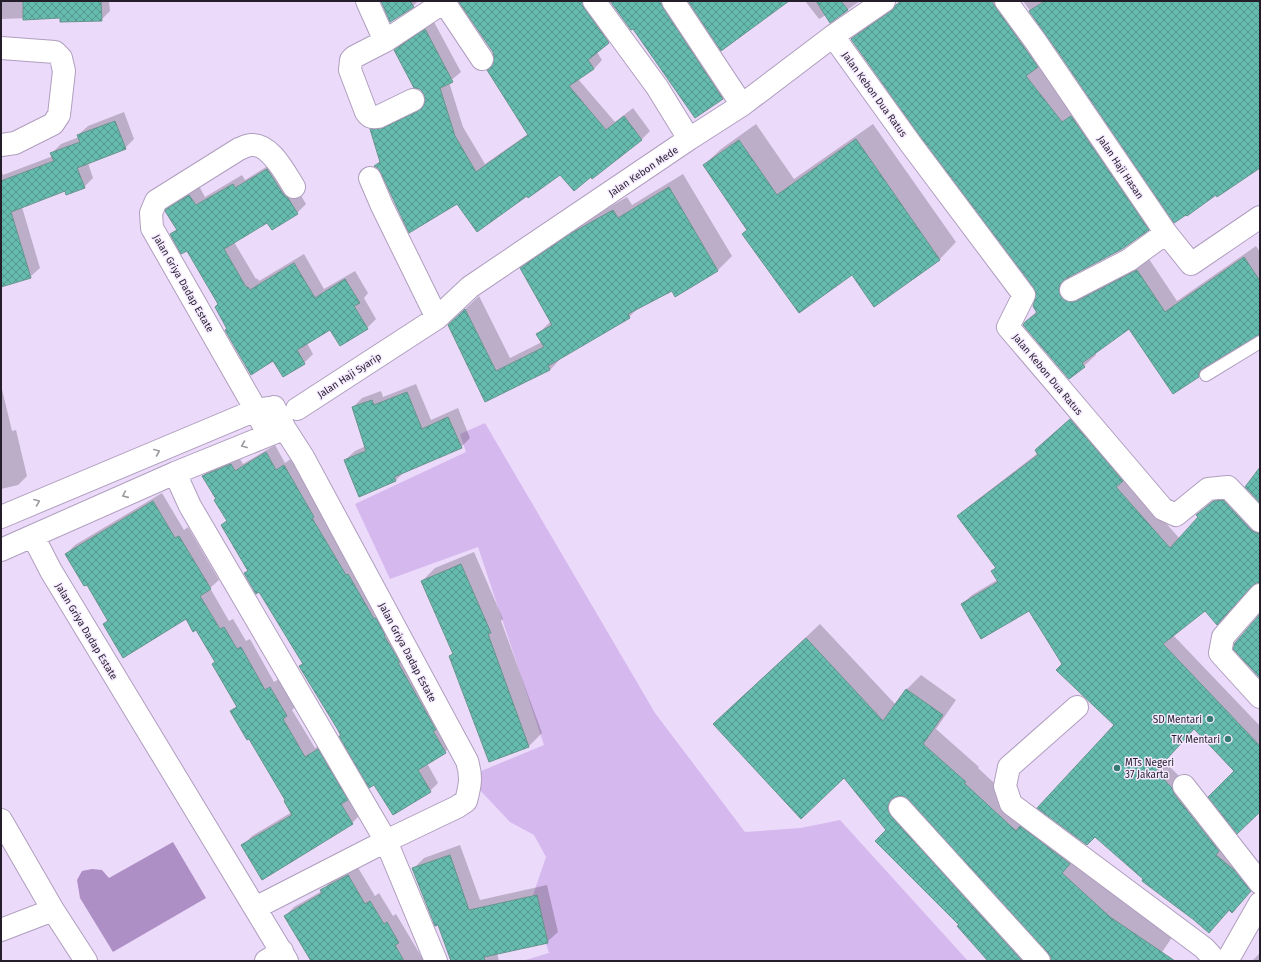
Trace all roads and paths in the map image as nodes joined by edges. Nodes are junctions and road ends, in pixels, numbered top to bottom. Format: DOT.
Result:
graph roads {
  1 [pos="367,1"];
  2 [pos="445,1"];
  3 [pos="594,1"];
  4 [pos="673,1"];
  5 [pos="884,1"];
  6 [pos="1006,1"];
  7 [pos="833,36"];
  8 [pos="385,41"];
  9 [pos="1,48"];
  10 [pos="482,59"];
  11 [pos="413,100"];
  12 [pos="742,105"];
  13 [pos="689,139"];
  14 [pos="1,145"];
  15 [pos="370,178"];
  16 [pos="294,187"];
  17 [pos="1260,217"];
  18 [pos="1166,233"];
  19 [pos="1071,290"];
  20 [pos="437,318"];
  21 [pos="402,341"];
  22 [pos="1260,342"];
  23 [pos="1206,375"];
  24 [pos="265,408"];
  25 [pos="297,409"];
  26 [pos="277,432"];
  27 [pos="175,472"];
  28 [pos="1,517"];
  29 [pos="1260,521"];
  30 [pos="33,536"];
  31 [pos="1,550"];
  32 [pos="1260,595"];
  33 [pos="1260,697"];
  34 [pos="1077,707"];
  35 [pos="1184,786"];
  36 [pos="900,808"];
  37 [pos="1,820"];
  38 [pos="386,841"];
  39 [pos="1260,883"];
  40 [pos="1260,903"];
  41 [pos="255,908"];
  42 [pos="53,910"];
  43 [pos="1,930"];
  44 [pos="278,958"];
  45 [pos="86,961"];
  46 [pos="436,961"];
  47 [pos="1039,961"];
  48 [pos="1216,961"];
  49 [pos="1227,961"];
  1 -- 8 [label="street"];
  2 -- 8 [label="street"];
  2 -- 10 [label="street"];
  3 -- 13 [label="street"];
  4 -- 12 [label="street"];
  5 -- 7 [label="street, Jalan Kebon Mede"];
  6 -- 18 [label="street, Jalan Haji Hasan"];
  7 -- 12 [label="street, Jalan Kebon Mede"];
  7 -- 29 [label="street, Jalan Kebon Dua Ratus"];
  8 -- 11 [label="street"];
  9 -- 14 [label="street"];
  12 -- 13 [label="street, Jalan Kebon Mede"];
  13 -- 20 [label="street, Jalan Kebon Mede"];
  15 -- 20 [label="street"];
  16 -- 24 [label="street, Jalan Griya Dadap Estate"];
  17 -- 18 [label="street, Jalan Haji Hasan"];
  18 -- 19 [label="street"];
  20 -- 21 [label="street, Jalan Kebon Mede"];
  21 -- 25 [label="street, Jalan Haji Syarip"];
  22 -- 23 [label="lane"];
  24 -- 25 [label="street"];
  24 -- 26 [label="street, Jalan Griya Dadap Estate"];
  28 -- 24 [label="street, one-way"];
  25 -- 26 [label="street"];
  26 -- 27 [label="street, one-way"];
  26 -- 38 [label="street, Jalan Griya Dadap Estate"];
  27 -- 30 [label="street, one-way"];
  27 -- 38 [label="street"];
  30 -- 31 [label="street"];
  30 -- 41 [label="street, Jalan Griya Dadap Estate"];
  32 -- 33 [label="street"];
  34 -- 48 [label="street"];
  35 -- 39 [label="street"];
  36 -- 47 [label="street"];
  37 -- 42 [label="street"];
  38 -- 41 [label="street, Jalan Griya Dadap Estate"];
  38 -- 46 [label="street"];
  40 -- 49 [label="street"];
  41 -- 44 [label="street, Jalan Griya Dadap Estate"];
  42 -- 43 [label="street"];
  42 -- 45 [label="street"];
}
